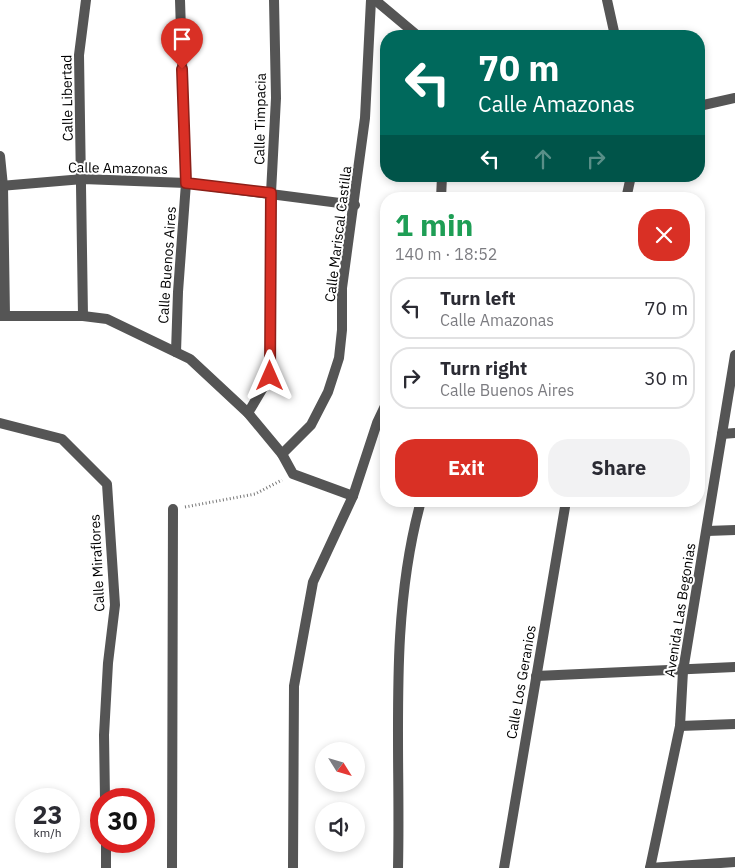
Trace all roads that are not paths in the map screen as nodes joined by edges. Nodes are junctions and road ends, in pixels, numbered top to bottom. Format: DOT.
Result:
graph roads {
  1 [pos="86,0"];
  2 [pos="180,0"];
  3 [pos="274,0"];
  4 [pos="373,0"];
  5 [pos="607,0"];
  6 [pos="410,30"];
  7 [pos="614,30"];
  8 [pos="735,98"];
  9 [pos="705,105"];
  10 [pos="0,156"];
  11 [pos="83,179"];
  12 [pos="186,183"];
  13 [pos="2,186"];
  14 [pos="271,193"];
  15 [pos="355,205"];
  16 [pos="2,316"];
  17 [pos="83,316"];
  18 [pos="176,352"];
  19 [pos="735,355"];
  20 [pos="248,414"];
  21 [pos="380,417"];
  22 [pos="0,423"];
  23 [pos="735,433"];
  24 [pos="722,434"];
  25 [pos="282,454"];
  26 [pos="353,496"];
  27 [pos="419,507"];
  28 [pos="565,507"];
  29 [pos="173,510"];
  30 [pos="735,530"];
  31 [pos="707,531"];
  32 [pos="735,667"];
  33 [pos="683,670"];
  34 [pos="536,676"];
  35 [pos="735,724"];
  36 [pos="680,726"];
  37 [pos="105,788"];
  38 [pos="106,853"];
  39 [pos="735,862"];
  40 [pos="106,868"];
  41 [pos="172,868"];
  42 [pos="293,868"];
  43 [pos="398,868"];
  44 [pos="504,868"];
  45 [pos="650,868"];
  1 -- 11 [label="street, Calle Libertad"];
  2 -- 12 [label="street, Calle Buenos Aires"];
  3 -- 14 [label="street, Calle Timpacia"];
  4 -- 6 [label="street"];
  4 -- 15 [label="street, Calle Mariscal Castilla"];
  5 -- 7 [label="street"];
  8 -- 9 [label="street"];
  10 -- 13 [label="street"];
  11 -- 12 [label="street, Calle Amazonas"];
  11 -- 13 [label="street, Calle Amazonas"];
  11 -- 17 [label="street, Calle Libertad"];
  12 -- 14 [label="street, Calle Amazonas"];
  12 -- 18 [label="street, Calle Buenos Aires"];
  13 -- 16 [label="street"];
  14 -- 15 [label="street, Calle Amazonas"];
  14 -- 20 [label="street, Calle Timpacia"];
  15 -- 25 [label="street, Calle Mariscal Castilla"];
  16 -- 17 [label="street"];
  17 -- 18 [label="street"];
  18 -- 20 [label="street"];
  19 -- 24 [label="street, Avenida Las Begonias"];
  20 -- 25 [label="street"];
  21 -- 26 [label="street"];
  22 -- 37 [label="street, Calle Miraflores"];
  23 -- 24 [label="street"];
  24 -- 31 [label="street, Avenida Las Begonias"];
  25 -- 26 [label="street"];
  26 -- 42 [label="street"];
  27 -- 43 [label="street"];
  28 -- 34 [label="street, Calle Los Geranios"];
  29 -- 41 [label="street"];
  30 -- 31 [label="street"];
  31 -- 33 [label="street, Avenida Las Begonias"];
  32 -- 33 [label="street"];
  33 -- 34 [label="street"];
  33 -- 36 [label="street, Avenida Las Begonias"];
  34 -- 44 [label="street, Calle Los Geranios"];
  35 -- 36 [label="street"];
  36 -- 45 [label="street, Avenida Las Begonias"];
  38 -- 40 [label="street"];
  39 -- 45 [label="street"];
}
